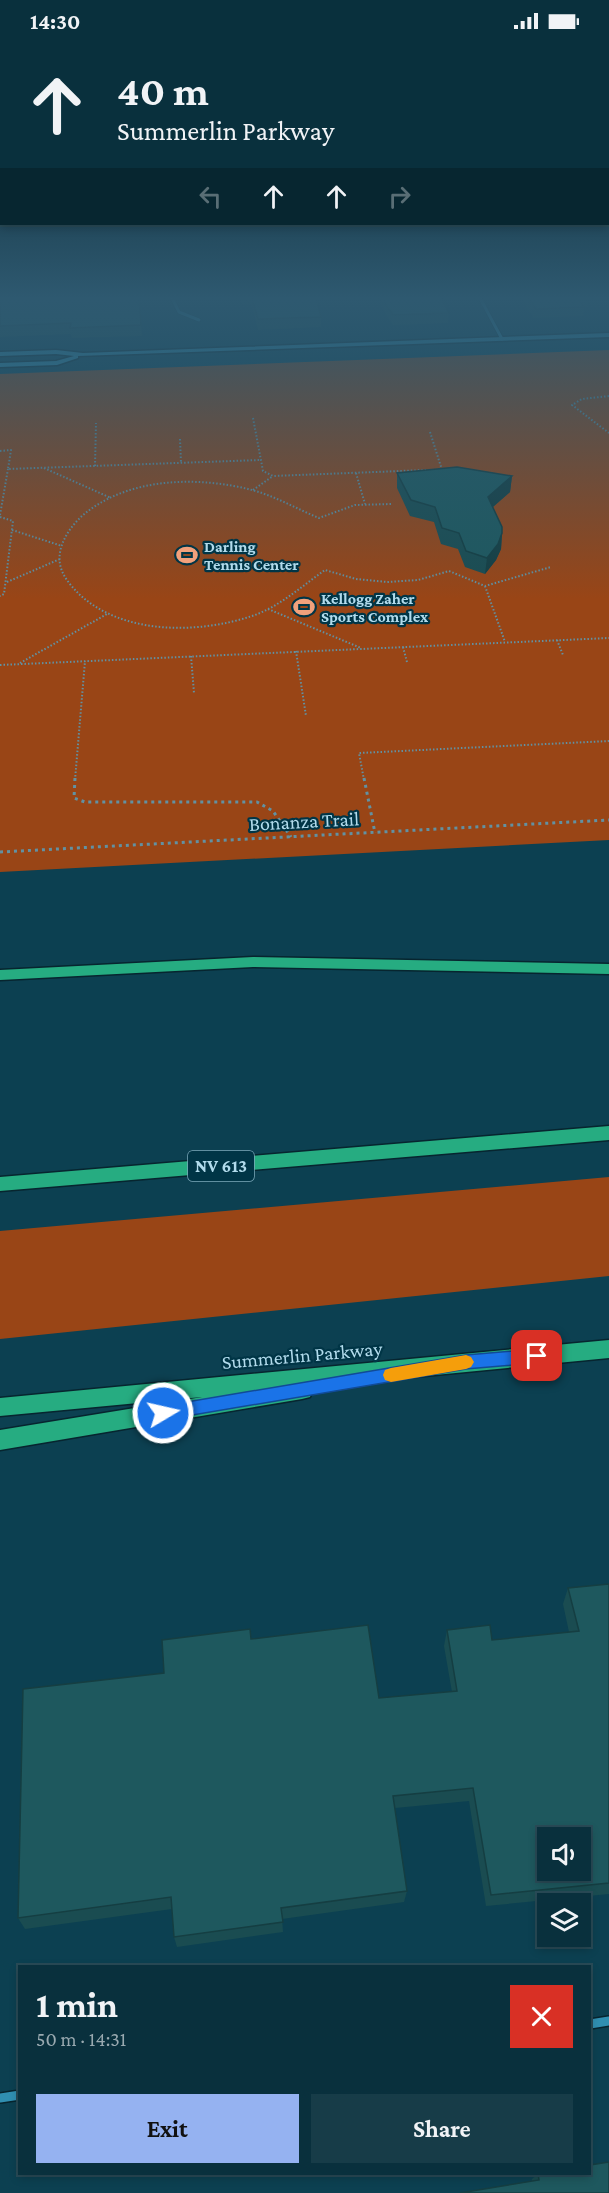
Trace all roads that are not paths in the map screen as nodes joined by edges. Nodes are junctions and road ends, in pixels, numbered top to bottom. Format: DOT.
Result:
graph roads {
  1 [pos="609,969"];
  2 [pos="0,975"];
  3 [pos="609,1133"];
  4 [pos="0,1184"];
  5 [pos="609,1350"];
  6 [pos="466,1362"];
  7 [pos="0,1407"];
  8 [pos="0,1440"];
  9 [pos="609,2021"];
  10 [pos="591,2024"];
  11 [pos="18,2095"];
  12 [pos="0,2098"];
  1 -- 2 [label="highway"];
  3 -- 4 [label="highway, NV 613"];
  5 -- 6 [label="highway, Summerlin Parkway"];
  6 -- 7 [label="highway, Summerlin Parkway"];
  6 -- 8 [label="highway"];
  9 -- 10 [label="street"];
  11 -- 12 [label="street"];
}
